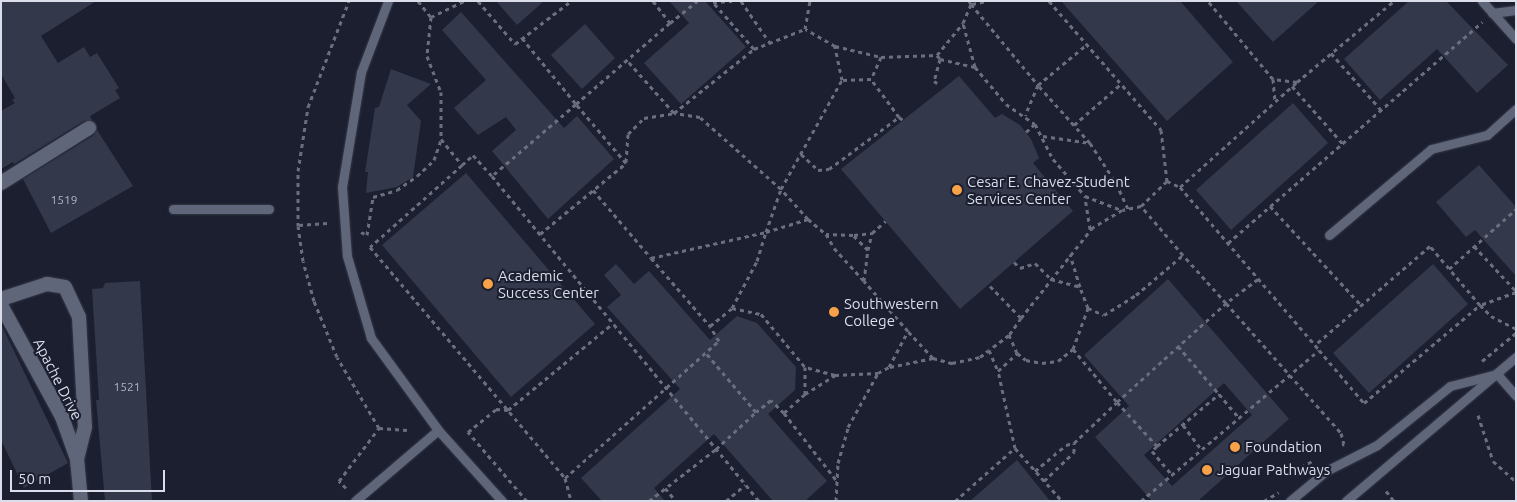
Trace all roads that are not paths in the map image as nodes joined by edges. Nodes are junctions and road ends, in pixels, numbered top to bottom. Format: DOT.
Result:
graph roads {
  1 [pos="388,1"];
  2 [pos="1482,1"];
  3 [pos="1516,10"];
  4 [pos="1492,13"];
  5 [pos="1516,39"];
  6 [pos="1516,109"];
  7 [pos="89,128"];
  8 [pos="1,183"];
  9 [pos="173,209"];
  10 [pos="269,209"];
  11 [pos="1329,235"];
  12 [pos="1,299"];
  13 [pos="1,305"];
  14 [pos="1516,357"];
  15 [pos="1497,374"];
  16 [pos="1516,396"];
  17 [pos="438,430"];
  18 [pos="77,460"];
  19 [pos="81,501"];
  20 [pos="355,501"];
  21 [pos="502,501"];
  22 [pos="1290,501"];
  23 [pos="1346,501"];
  1 -- 17 [label="lane"];
  2 -- 4 [label="lane"];
  3 -- 4 [label="lane"];
  4 -- 5 [label="lane"];
  6 -- 11 [label="lane"];
  7 -- 8 [label="street"];
  9 -- 10 [label="lane"];
  12 -- 18 [label="street"];
  13 -- 18 [label="street, Apache Drive"];
  14 -- 15 [label="lane"];
  15 -- 16 [label="lane"];
  15 -- 22 [label="lane"];
  15 -- 23 [label="lane"];
  17 -- 20 [label="lane"];
  17 -- 21 [label="lane"];
  18 -- 19 [label="street, Apache Drive"];
}
